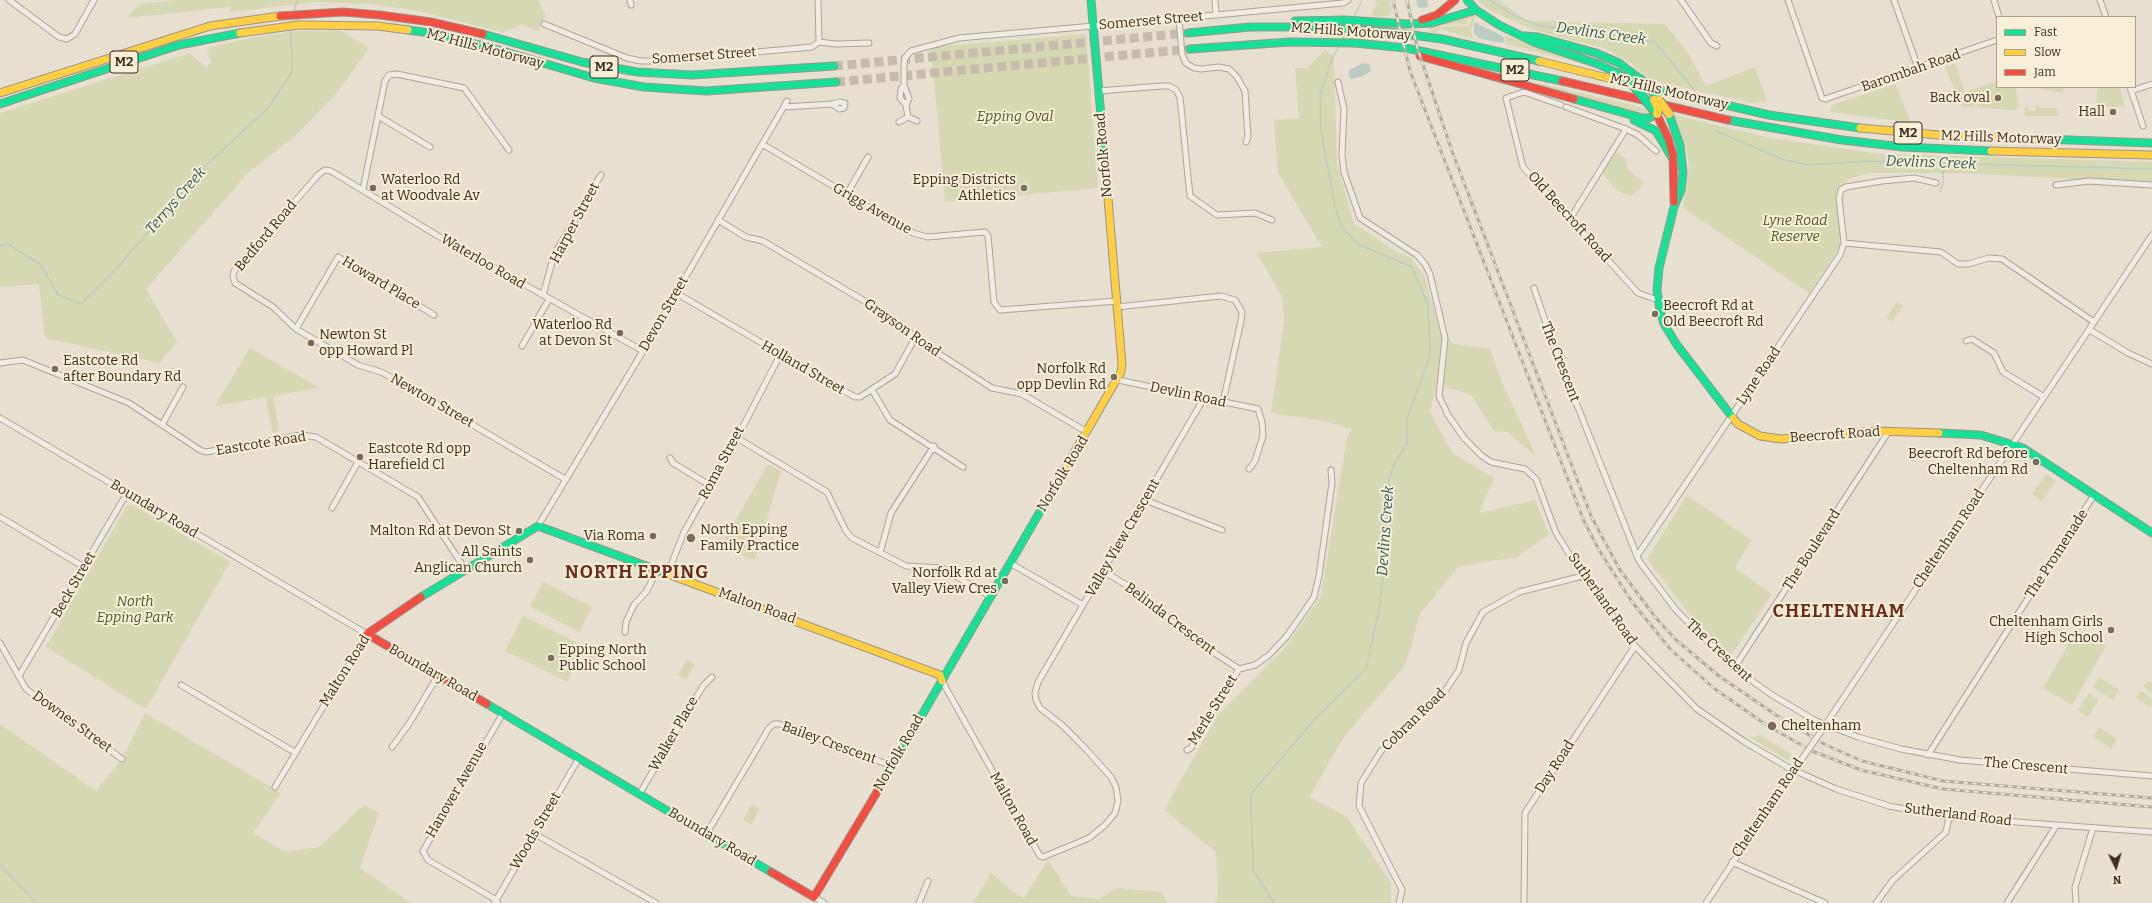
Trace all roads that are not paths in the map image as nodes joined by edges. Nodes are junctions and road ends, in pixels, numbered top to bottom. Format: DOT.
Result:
graph roads {
  1 [pos="9,0"];
  2 [pos="94,0"];
  3 [pos="818,0"];
  4 [pos="1091,0"];
  5 [pos="1214,0"];
  6 [pos="1348,0"];
  7 [pos="1455,0"];
  8 [pos="1467,0"];
  9 [pos="1681,0"];
  10 [pos="1788,0"];
  11 [pos="1894,0"];
  12 [pos="1994,0"];
  13 [pos="2100,0"];
  14 [pos="1476,10"];
  15 [pos="1216,15"];
  16 [pos="1999,16"];
  17 [pos="2106,16"];
  18 [pos="1179,19"];
  19 [pos="544,24"];
  20 [pos="1407,24"];
  21 [pos="1093,26"];
  22 [pos="1250,28"];
  23 [pos="1188,33"];
  24 [pos="1522,35"];
  25 [pos="1996,40"];
  26 [pos="819,42"];
  27 [pos="869,43"];
  28 [pos="1717,46"];
  29 [pos="1406,48"];
  30 [pos="1190,49"];
  31 [pos="834,66"];
  32 [pos="1918,68"];
  33 [pos="1629,72"];
  34 [pos="836,82"];
  35 [pos="1338,82"];
  36 [pos="2152,84"];
  37 [pos="904,85"];
  38 [pos="2136,88"];
  39 [pos="2131,89"];
  40 [pos="1098,91"];
  41 [pos="0,93"];
  42 [pos="787,101"];
  43 [pos="1579,101"];
  44 [pos="0,104"];
  45 [pos="832,104"];
  46 [pos="906,106"];
  47 [pos="784,107"];
  48 [pos="1657,114"];
  49 [pos="378,116"];
  50 [pos="908,117"];
  51 [pos="917,120"];
  52 [pos="899,122"];
  53 [pos="2143,126"];
  54 [pos="1626,129"];
  55 [pos="1246,142"];
  56 [pos="2152,143"];
  57 [pos="762,144"];
  58 [pos="430,147"];
  59 [pos="509,150"];
  60 [pos="1656,151"];
  61 [pos="2152,155"];
  62 [pos="868,157"];
  63 [pos="1674,162"];
  64 [pos="325,170"];
  65 [pos="601,175"];
  66 [pos="1936,183"];
  67 [pos="2056,185"];
  68 [pos="2152,185"];
  69 [pos="363,189"];
  70 [pos="846,194"];
  71 [pos="1674,207"];
  72 [pos="1570,219"];
  73 [pos="718,220"];
  74 [pos="1272,220"];
  75 [pos="2152,235"];
  76 [pos="1844,243"];
  77 [pos="1534,288"];
  78 [pos="676,293"];
  79 [pos="543,295"];
  80 [pos="550,299"];
  81 [pos="1658,300"];
  82 [pos="1117,304"];
  83 [pos="434,315"];
  84 [pos="2094,322"];
  85 [pos="296,329"];
  86 [pos="2090,330"];
  87 [pos="915,338"];
  88 [pos="1966,341"];
  89 [pos="522,346"];
  90 [pos="643,351"];
  91 [pos="780,355"];
  92 [pos="0,363"];
  93 [pos="2152,364"];
  94 [pos="1118,380"];
  95 [pos="183,387"];
  96 [pos="872,390"];
  97 [pos="2044,397"];
  98 [pos="1204,398"];
  99 [pos="1223,402"];
  100 [pos="1732,417"];
  101 [pos="0,418"];
  102 [pos="162,425"];
  103 [pos="1889,431"];
  104 [pos="1087,432"];
  105 [pos="736,438"];
  106 [pos="2012,444"];
  107 [pos="934,446"];
  108 [pos="670,458"];
  109 [pos="358,462"];
  110 [pos="963,466"];
  111 [pos="1250,469"];
  112 [pos="1331,470"];
  113 [pos="565,479"];
  114 [pos="711,486"];
  115 [pos="127,493"];
  116 [pos="2094,495"];
  117 [pos="1145,500"];
  118 [pos="332,508"];
  119 [pos="0,517"];
  120 [pos="538,526"];
  121 [pos="2150,529"];
  122 [pos="1222,530"];
  123 [pos="880,552"];
  124 [pos="1637,556"];
  125 [pos="1010,563"];
  126 [pos="84,566"];
  127 [pos="465,569"];
  128 [pos="658,569"];
  129 [pos="1103,571"];
  130 [pos="668,573"];
  131 [pos="1584,576"];
  132 [pos="991,597"];
  133 [pos="1083,605"];
  134 [pos="625,632"];
  135 [pos="367,634"];
  136 [pos="0,643"];
  137 [pos="1635,646"];
  138 [pos="1734,668"];
  139 [pos="1239,669"];
  140 [pos="19,676"];
  141 [pos="438,676"];
  142 [pos="712,677"];
  143 [pos="942,681"];
  144 [pos="181,685"];
  145 [pos="503,713"];
  146 [pos="1825,725"];
  147 [pos="392,746"];
  148 [pos="1186,750"];
  149 [pos="296,753"];
  150 [pos="1928,755"];
  151 [pos="578,758"];
  152 [pos="122,759"];
  153 [pos="892,766"];
  154 [pos="1795,770"];
  155 [pos="2152,776"];
  156 [pos="276,787"];
  157 [pos="640,793"];
  158 [pos="1949,817"];
  159 [pos="2056,826"];
  160 [pos="2093,828"];
  161 [pos="2152,832"];
  162 [pos="535,834"];
  163 [pos="707,834"];
  164 [pos="1732,862"];
  165 [pos="928,881"];
  166 [pos="814,897"];
  167 [pos="496,902"];
  168 [pos="656,903"];
  169 [pos="824,903"];
  170 [pos="919,903"];
  171 [pos="1399,903"];
  172 [pos="1524,903"];
  173 [pos="1706,903"];
  174 [pos="1825,903"];
  175 [pos="1876,903"];
  176 [pos="2007,903"];
  177 [pos="2076,903"];
  1 -- 2 [label="street"];
  3 -- 26 [label="street"];
  4 -- 21 [label="main road, Norfolk Road"];
  5 -- 15 [label="street"];
  6 -- 15 [label="street, Somerset Street"];
  7 -- 20 [label="main road"];
  8 -- 14 [label="main road, Beecroft Road"];
  9 -- 28 [label="street"];
  10 -- 32 [label="street, Barombah Road"];
  11 -- 32 [label="street"];
  12 -- 16 [label="street"];
  13 -- 17 [label="street"];
  14 -- 20 [label="main road"];
  14 -- 24 [label="main road, Beecroft Road"];
  15 -- 18 [label="street, Somerset Street"];
  18 -- 21 [label="street, Somerset Street"];
  18 -- 55 [label="street"];
  19 -- 26 [label="street, Somerset Street"];
  20 -- 22 [label="main road"];
  21 -- 37 [label="street, Somerset Street"];
  21 -- 40 [label="main road, Norfolk Road"];
  22 -- 23 [label="main road, M2 Hills Motorway / M2"];
  22 -- 56 [label="main road, M2 Hills Motorway / M2"];
  24 -- 33 [label="main road, Beecroft Road"];
  24 -- 48 [label="main road, Beecroft Road, bridge"];
  25 -- 32 [label="street, Barombah Road"];
  26 -- 27 [label="street, Somerset Street"];
  29 -- 30 [label="main road, M2 Hills Motorway / M2"];
  29 -- 43 [label="main road, M2"];
  29 -- 61 [label="main road, M2 Hills Motorway / M2"];
  31 -- 41 [label="main road, M2 Hills Motorway / M2"];
  33 -- 48 [label="main road, bridge"];
  33 -- 71 [label="main road, Beecroft Road, bridge"];
  34 -- 44 [label="main road, M2 Hills Motorway / M2"];
  35 -- 131 [label="street, Sutherland Road"];
  36 -- 38 [label="street"];
  37 -- 46 [label="street"];
  37 -- 46 [label="street"];
  39 -- 53 [label="street"];
  40 -- 74 [label="street"];
  40 -- 82 [label="main road, Norfolk Road"];
  42 -- 47 [label="street, Devon Street"];
  43 -- 48 [label="main road, M2"];
  43 -- 63 [label="main road, M2"];
  45 -- 47 [label="street"];
  46 -- 50 [label="street"];
  47 -- 57 [label="street, Devon Street"];
  48 -- 63 [label="main road, Beecroft Road"];
  49 -- 58 [label="street"];
  49 -- 59 [label="street"];
  49 -- 69 [label="street"];
  50 -- 51 [label="street"];
  50 -- 52 [label="street"];
  54 -- 60 [label="street"];
  54 -- 72 [label="street"];
  54 -- 72 [label="street, Old Beecroft Road"];
  57 -- 70 [label="street, Grigg Avenue"];
  57 -- 73 [label="street, Devon Street"];
  62 -- 70 [label="street"];
  63 -- 71 [label="main road, Beecroft Road"];
  64 -- 69 [label="street, Waterloo Road"];
  64 -- 85 [label="street, Bedford Road"];
  65 -- 79 [label="street, Harper Street"];
  66 -- 76 [label="street"];
  67 -- 68 [label="street"];
  69 -- 79 [label="street, Waterloo Road"];
  70 -- 82 [label="street, Grigg Avenue"];
  71 -- 81 [label="main road, Beecroft Road"];
  72 -- 81 [label="street, Old Beecroft Road"];
  73 -- 78 [label="street, Devon Street"];
  73 -- 87 [label="street, Grayson Road"];
  75 -- 84 [label="street, Cheltenham Road"];
  76 -- 84 [label="street"];
  76 -- 100 [label="street, Lyne Road"];
  77 -- 124 [label="street, The Crescent"];
  78 -- 90 [label="street, Devon Street"];
  78 -- 91 [label="street, Holland Street"];
  79 -- 80 [label="street, Waterloo Road"];
  80 -- 89 [label="street"];
  80 -- 90 [label="street, Waterloo Road"];
  81 -- 100 [label="main road, Beecroft Road"];
  82 -- 94 [label="main road, Norfolk Road"];
  82 -- 99 [label="street"];
  83 -- 85 [label="street, Howard Place"];
  84 -- 86 [label="street, Cheltenham Road"];
  85 -- 113 [label="street, Newton Street"];
  86 -- 93 [label="street"];
  86 -- 97 [label="street, Cheltenham Road"];
  87 -- 96 [label="street, Holland Street"];
  87 -- 104 [label="street, Grayson Road"];
  88 -- 97 [label="street"];
  90 -- 113 [label="street, Devon Street"];
  91 -- 96 [label="street, Holland Street"];
  91 -- 105 [label="street, Roma Street"];
  92 -- 102 [label="street, Eastcote Road"];
  94 -- 98 [label="street, Devlin Road"];
  94 -- 104 [label="main road, Norfolk Road"];
  95 -- 102 [label="street"];
  96 -- 107 [label="street"];
  97 -- 106 [label="street, Cheltenham Road"];
  98 -- 99 [label="street, Devlin Road"];
  98 -- 117 [label="street, Valley View Crescent"];
  99 -- 111 [label="street, Devlin Road"];
  100 -- 103 [label="main road, Beecroft Road"];
  100 -- 124 [label="street, Lyne Road"];
  101 -- 115 [label="street, Boundary Road"];
  102 -- 109 [label="street, Eastcote Road"];
  103 -- 106 [label="main road, Beecroft Road"];
  103 -- 138 [label="street, The Boulevard"];
  104 -- 125 [label="main road, Norfolk Road"];
  105 -- 114 [label="street, Roma Street"];
  105 -- 123 [label="street"];
  106 -- 116 [label="main road, Beecroft Road"];
  106 -- 146 [label="street, Cheltenham Road"];
  107 -- 110 [label="street"];
  107 -- 123 [label="street"];
  108 -- 114 [label="street"];
  109 -- 118 [label="street"];
  109 -- 127 [label="street, Eastcote Road"];
  112 -- 139 [label="street"];
  113 -- 120 [label="street, Devon Street"];
  114 -- 130 [label="street, Roma Street"];
  115 -- 126 [label="street, Beck Street"];
  115 -- 135 [label="street, Boundary Road"];
  116 -- 121 [label="main road, Beecroft Road"];
  116 -- 150 [label="street, The Promenade"];
  117 -- 122 [label="street"];
  117 -- 129 [label="street, Valley View Crescent"];
  119 -- 126 [label="street"];
  120 -- 127 [label="main road, Malton Road"];
  120 -- 128 [label="main road, Malton Road"];
  123 -- 132 [label="street"];
  124 -- 138 [label="street, The Crescent"];
  125 -- 132 [label="main road, Norfolk Road"];
  125 -- 133 [label="street, Valley View Crescent"];
  126 -- 140 [label="street, Beck Street"];
  127 -- 135 [label="main road, Malton Road"];
  128 -- 130 [label="main road, Malton Road"];
  128 -- 134 [label="street"];
  129 -- 133 [label="street, Valley View Crescent"];
  129 -- 139 [label="street, Belinda Crescent"];
  130 -- 143 [label="main road, Malton Road"];
  131 -- 137 [label="street, Sutherland Road"];
  131 -- 171 [label="street, Cobran Road"];
  132 -- 143 [label="main road, Norfolk Road"];
  133 -- 143 [label="street, Malton Road"];
  135 -- 141 [label="main road, Boundary Road"];
  135 -- 149 [label="street, Malton Road"];
  136 -- 140 [label="street, Downes Street"];
  137 -- 154 [label="street, Sutherland Road"];
  137 -- 172 [label="street, Day Road"];
  138 -- 146 [label="street, The Crescent"];
  139 -- 148 [label="street, Merle Street"];
  140 -- 152 [label="street, Downes Street"];
  141 -- 145 [label="main road, Boundary Road"];
  141 -- 147 [label="street"];
  142 -- 157 [label="street, Walker Place"];
  143 -- 153 [label="main road, Norfolk Road"];
  144 -- 149 [label="street"];
  145 -- 151 [label="main road, Boundary Road"];
  145 -- 167 [label="street, Hanover Avenue"];
  146 -- 150 [label="street, The Crescent"];
  146 -- 154 [label="street, Cheltenham Road, bridge"];
  149 -- 156 [label="street, Malton Road"];
  150 -- 155 [label="street, The Crescent"];
  151 -- 157 [label="main road, Boundary Road"];
  151 -- 162 [label="street, Woods Street"];
  153 -- 163 [label="street, Bailey Crescent"];
  153 -- 166 [label="main road, Norfolk Road"];
  154 -- 158 [label="street, Sutherland Road"];
  154 -- 164 [label="street, Cheltenham Road"];
  157 -- 163 [label="main road, Boundary Road"];
  158 -- 159 [label="street, Sutherland Road"];
  158 -- 175 [label="street"];
  159 -- 160 [label="street, Sutherland Road"];
  159 -- 176 [label="street"];
  160 -- 161 [label="street, Sutherland Road"];
  160 -- 177 [label="street"];
  162 -- 167 [label="street, Woods Street"];
  162 -- 168 [label="street"];
  163 -- 166 [label="main road, Boundary Road"];
  164 -- 173 [label="street, Cheltenham Road"];
  164 -- 174 [label="street"];
  165 -- 170 [label="street"];
  166 -- 169 [label="street, Boundary Road"];
}
